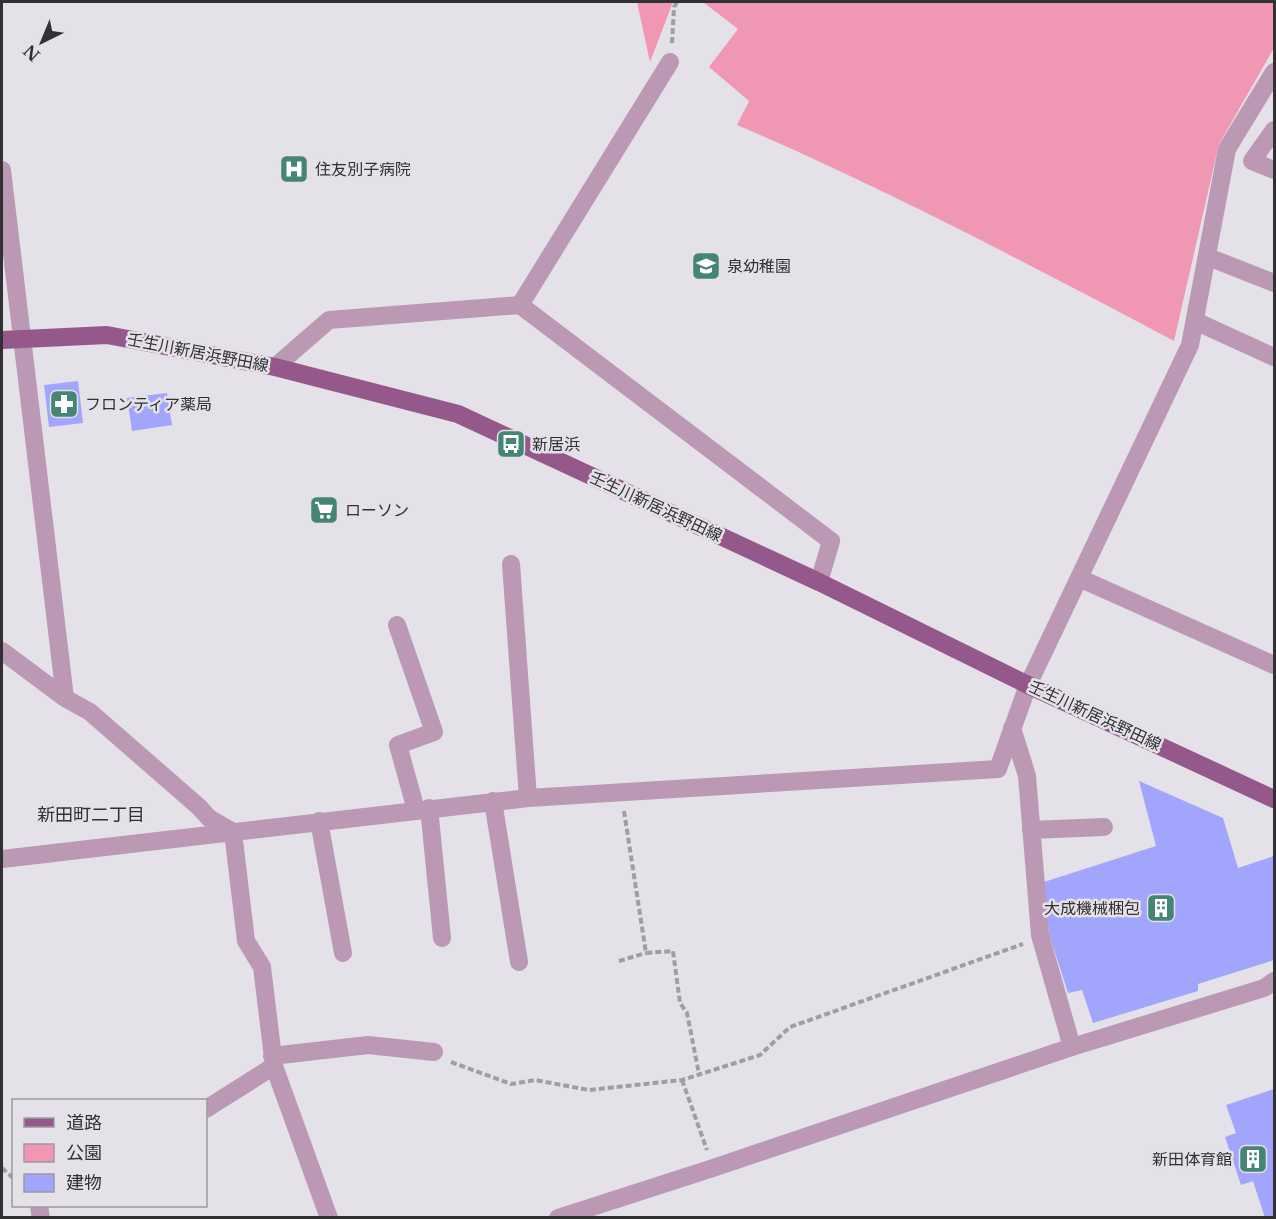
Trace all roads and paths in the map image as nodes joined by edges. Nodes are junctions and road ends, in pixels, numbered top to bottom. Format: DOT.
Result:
graph roads {
  1 [pos="677,2"];
  2 [pos="670,62"];
  3 [pos="1275,72"];
  4 [pos="1275,130"];
  5 [pos="2,170"];
  6 [pos="1275,170"];
  7 [pos="1208,257"];
  8 [pos="1275,283"];
  9 [pos="520,305"];
  10 [pos="1195,321"];
  11 [pos="23,338"];
  12 [pos="2,340"];
  13 [pos="1275,357"];
  14 [pos="275,367"];
  15 [pos="511,564"];
  16 [pos="1079,578"];
  17 [pos="819,582"];
  18 [pos="397,625"];
  19 [pos="2,651"];
  20 [pos="1275,665"];
  21 [pos="1028,685"];
  22 [pos="65,698"];
  23 [pos="1012,728"];
  24 [pos="621,792"];
  25 [pos="528,798"];
  26 [pos="1275,799"];
  27 [pos="493,801"];
  28 [pos="423,809"];
  29 [pos="319,821"];
  30 [pos="1104,827"];
  31 [pos="1031,830"];
  32 [pos="233,832"];
  33 [pos="2,859"];
  34 [pos="442,938"];
  35 [pos="1041,938"];
  36 [pos="342,953"];
  37 [pos="645,953"];
  38 [pos="620,961"];
  39 [pos="519,962"];
  40 [pos="1275,981"];
  41 [pos="1072,1047"];
  42 [pos="434,1052"];
  43 [pos="273,1061"];
  44 [pos="699,1074"];
  45 [pos="682,1080"];
  46 [pos="207,1108"];
  47 [pos="713,1168"];
  48 [pos="328,1218"];
  49 [pos="558,1218"];
  1 -- 2 [label="path"];
  2 -- 9 [label="street"];
  3 -- 7 [label="street"];
  4 -- 6 [label="street"];
  5 -- 11 [label="street"];
  7 -- 8 [label="street"];
  7 -- 10 [label="street"];
  9 -- 14 [label="street"];
  9 -- 17 [label="street"];
  10 -- 13 [label="street"];
  10 -- 16 [label="street"];
  11 -- 12 [label="main road, 壬生川新居浜野田線"];
  11 -- 14 [label="main road, 壬生川新居浜野田線"];
  11 -- 22 [label="street"];
  14 -- 17 [label="main road, 壬生川新居浜野田線"];
  15 -- 25 [label="street"];
  16 -- 20 [label="street"];
  16 -- 21 [label="street"];
  17 -- 21 [label="main road, 壬生川新居浜野田線"];
  18 -- 28 [label="street"];
  19 -- 22 [label="street"];
  21 -- 23 [label="street"];
  21 -- 26 [label="main road, 壬生川新居浜野田線"];
  22 -- 32 [label="street"];
  23 -- 24 [label="street"];
  23 -- 31 [label="street"];
  24 -- 25 [label="street"];
  24 -- 37 [label="path"];
  25 -- 27 [label="street"];
  27 -- 28 [label="street"];
  27 -- 39 [label="street"];
  28 -- 29 [label="street"];
  28 -- 34 [label="street"];
  29 -- 32 [label="street"];
  29 -- 36 [label="street"];
  30 -- 31 [label="street"];
  31 -- 35 [label="street"];
  32 -- 33 [label="street"];
  32 -- 43 [label="street"];
  35 -- 41 [label="street"];
  35 -- 44 [label="path"];
  37 -- 38 [label="path"];
  37 -- 44 [label="path"];
  40 -- 41 [label="street"];
  41 -- 47 [label="street"];
  42 -- 43 [label="street"];
  42 -- 45 [label="path"];
  43 -- 46 [label="street"];
  43 -- 48 [label="street"];
  44 -- 45 [label="path"];
  45 -- 47 [label="path"];
  47 -- 49 [label="street"];
}
